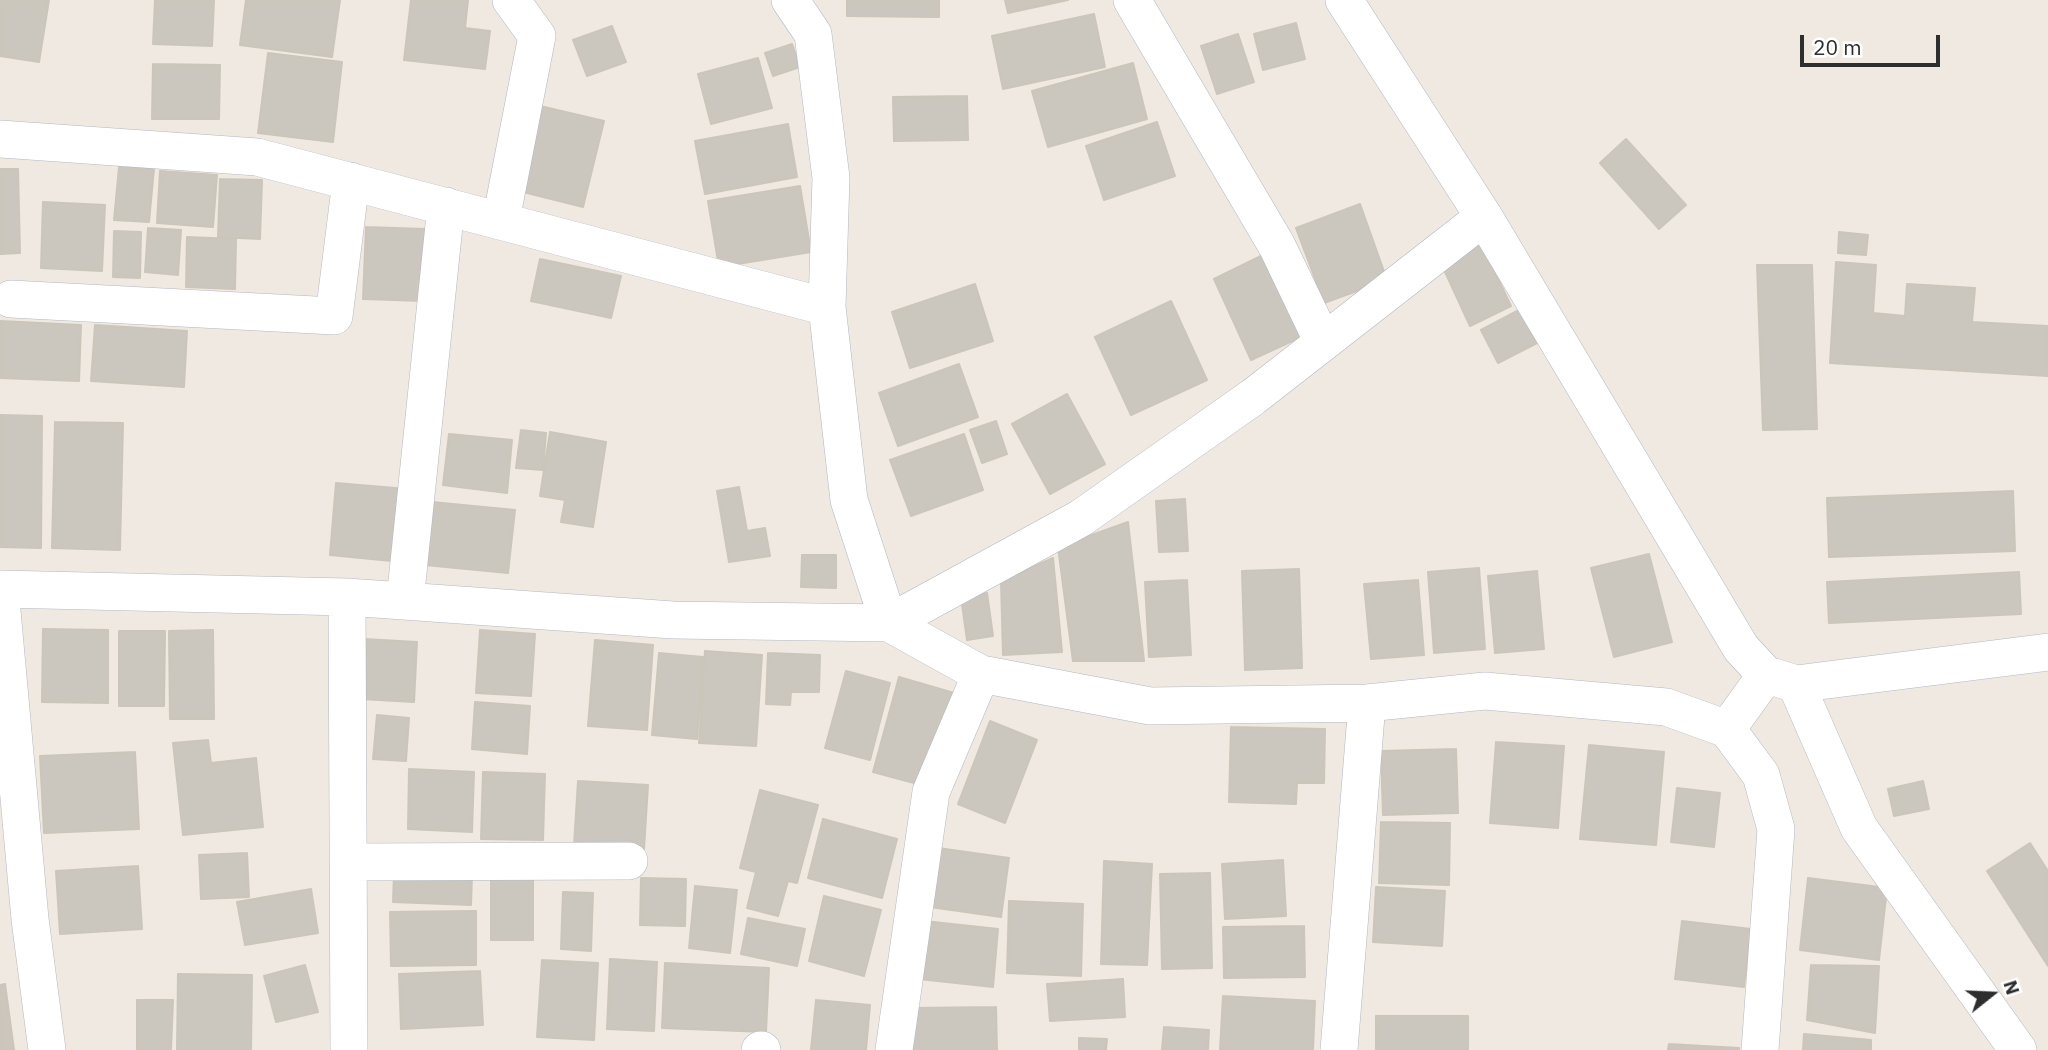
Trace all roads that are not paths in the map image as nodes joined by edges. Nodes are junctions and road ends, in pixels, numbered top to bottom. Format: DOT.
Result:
graph roads {
  1 [pos="510,0"];
  2 [pos="790,0"];
  3 [pos="1132,0"];
  4 [pos="1344,0"];
  5 [pos="0,139"];
  6 [pos="351,181"];
  7 [pos="446,206"];
  8 [pos="1484,216"];
  9 [pos="501,220"];
  10 [pos="11,299"];
  11 [pos="827,307"];
  12 [pos="1323,342"];
  13 [pos="347,597"];
  14 [pos="405,601"];
  15 [pos="889,624"];
  16 [pos="2048,652"];
  17 [pos="981,674"];
  18 [pos="1781,680"];
  19 [pos="1367,703"];
  20 [pos="1727,729"];
  21 [pos="629,861"];
  22 [pos="348,862"];
  23 [pos="47,1050"];
  24 [pos="349,1050"];
  25 [pos="894,1050"];
  26 [pos="1339,1050"];
  27 [pos="1760,1050"];
  28 [pos="2018,1050"];
  1 -- 9 [label="street"];
  2 -- 11 [label="street"];
  3 -- 12 [label="street"];
  4 -- 8 [label="street"];
  5 -- 6 [label="street"];
  6 -- 7 [label="street"];
  6 -- 10 [label="street"];
  7 -- 9 [label="street"];
  7 -- 14 [label="street"];
  8 -- 12 [label="street"];
  8 -- 18 [label="street"];
  9 -- 11 [label="street"];
  11 -- 15 [label="street"];
  12 -- 15 [label="street"];
  13 -- 14 [label="street"];
  13 -- 22 [label="street"];
  13 -- 23 [label="street"];
  14 -- 15 [label="street"];
  15 -- 17 [label="street"];
  16 -- 18 [label="street"];
  17 -- 19 [label="street"];
  17 -- 25 [label="street"];
  18 -- 20 [label="street"];
  18 -- 28 [label="street"];
  19 -- 20 [label="street"];
  19 -- 26 [label="street"];
  20 -- 27 [label="street"];
  21 -- 22 [label="street"];
  22 -- 24 [label="street"];
}
